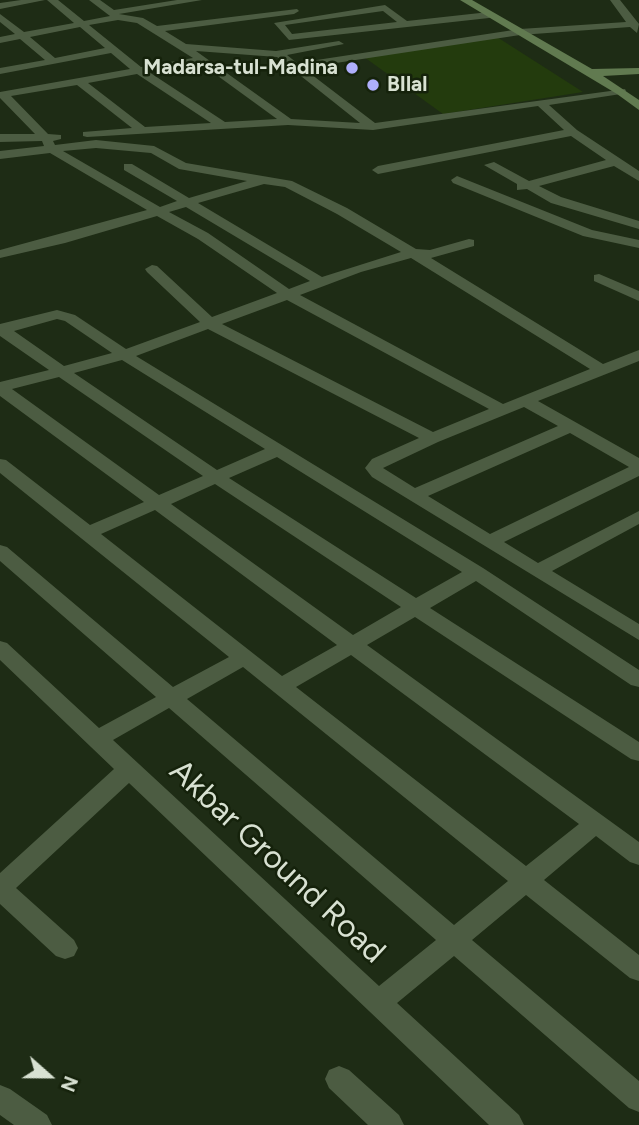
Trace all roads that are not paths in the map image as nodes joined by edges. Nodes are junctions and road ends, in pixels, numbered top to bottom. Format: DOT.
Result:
graph roads {
  1 [pos="40,0"];
  2 [pos="52,0"];
  3 [pos="94,0"];
  4 [pos="197,0"];
  5 [pos="374,0"];
  6 [pos="464,0"];
  7 [pos="615,0"];
  8 [pos="297,1"];
  9 [pos="0,6"];
  10 [pos="114,15"];
  11 [pos="626,16"];
  12 [pos="0,18"];
  13 [pos="498,19"];
  14 [pos="141,20"];
  15 [pos="81,24"];
  16 [pos="405,24"];
  17 [pos="637,24"];
  18 [pos="157,29"];
  19 [pos="520,32"];
  20 [pos="19,35"];
  21 [pos="0,40"];
  22 [pos="184,47"];
  23 [pos="113,50"];
  24 [pos="277,54"];
  25 [pos="201,60"];
  26 [pos="53,61"];
  27 [pos="296,66"];
  28 [pos="138,70"];
  29 [pos="0,71"];
  30 [pos="639,71"];
  31 [pos="587,74"];
  32 [pos="79,81"];
  33 [pos="621,91"];
  34 [pos="2,95"];
  35 [pos="541,103"];
  36 [pos="639,106"];
  37 [pos="288,122"];
  38 [pos="224,127"];
  39 [pos="373,127"];
  40 [pos="142,130"];
  41 [pos="573,132"];
  42 [pos="0,138"];
  43 [pos="48,143"];
  44 [pos="0,155"];
  45 [pos="614,162"];
  46 [pos="490,165"];
  47 [pos="128,167"];
  48 [pos="378,170"];
  49 [pos="639,177"];
  50 [pos="268,179"];
  51 [pos="457,180"];
  52 [pos="525,185"];
  53 [pos="496,194"];
  54 [pos="189,202"];
  55 [pos="160,211"];
  56 [pos="639,225"];
  57 [pos="469,243"];
  58 [pos="639,244"];
  59 [pos="413,253"];
  60 [pos="0,254"];
  61 [pos="152,269"];
  62 [pos="599,278"];
  63 [pos="321,282"];
  64 [pos="287,294"];
  65 [pos="639,297"];
  66 [pos="212,325"];
  67 [pos="1,329"];
  68 [pos="124,355"];
  69 [pos="638,357"];
  70 [pos="61,370"];
  71 [pos="602,370"];
  72 [pos="0,387"];
  73 [pos="525,401"];
  74 [pos="503,410"];
  75 [pos="571,427"];
  76 [pos="432,438"];
  77 [pos="278,450"];
  78 [pos="0,464"];
  79 [pos="639,467"];
  80 [pos="217,478"];
  81 [pos="415,495"];
  82 [pos="158,503"];
  83 [pos="639,517"];
  84 [pos="88,533"];
  85 [pos="489,541"];
  86 [pos="0,551"];
  87 [pos="538,571"];
  88 [pos="477,572"];
  89 [pos="416,607"];
  90 [pos="638,631"];
  91 [pos="353,644"];
  92 [pos="0,648"];
  93 [pos="245,657"];
  94 [pos="639,680"];
  95 [pos="282,687"];
  96 [pos="171,698"];
  97 [pos="97,739"];
  98 [pos="639,753"];
  99 [pos="130,769"];
  100 [pos="597,822"];
  101 [pos="639,855"];
  102 [pos="527,880"];
  103 [pos="0,889"];
  104 [pos="454,940"];
  105 [pos="65,948"];
  106 [pos="639,970"];
  107 [pos="378,1003"];
  108 [pos="339,1079"];
  109 [pos="0,1098"];
  110 [pos="639,1100"];
  111 [pos="379,1122"];
  112 [pos="37,1125"];
  113 [pos="509,1125"];
  1 -- 9 [label="street"];
  2 -- 15 [label="street"];
  3 -- 10 [label="street"];
  4 -- 10 [label="street"];
  5 -- 18 [label="street"];
  6 -- 13 [label="main road"];
  7 -- 11 [label="street"];
  8 -- 14 [label="street"];
  10 -- 14 [label="street"];
  10 -- 15 [label="street"];
  11 -- 13 [label="street"];
  11 -- 17 [label="street"];
  12 -- 20 [label="street"];
  13 -- 16 [label="street"];
  13 -- 19 [label="main road"];
  13 -- 24 [label="street"];
  14 -- 18 [label="street"];
  15 -- 20 [label="street"];
  15 -- 23 [label="street"];
  16 -- 16 [label="street"];
  17 -- 19 [label="street"];
  18 -- 22 [label="street"];
  19 -- 27 [label="street"];
  19 -- 31 [label="main road"];
  20 -- 21 [label="street"];
  20 -- 26 [label="street"];
  22 -- 24 [label="street"];
  22 -- 25 [label="street"];
  23 -- 26 [label="street"];
  23 -- 28 [label="street"];
  24 -- 27 [label="street"];
  25 -- 28 [label="street"];
  25 -- 37 [label="street"];
  26 -- 29 [label="street"];
  27 -- 39 [label="street"];
  28 -- 32 [label="street"];
  28 -- 38 [label="street"];
  30 -- 31 [label="main road"];
  31 -- 33 [label="main road"];
  32 -- 34 [label="street"];
  32 -- 40 [label="street"];
  33 -- 35 [label="street"];
  33 -- 36 [label="main road"];
  34 -- 43 [label="street"];
  35 -- 39 [label="street"];
  35 -- 41 [label="street"];
  37 -- 38 [label="street"];
  37 -- 39 [label="street"];
  38 -- 40 [label="street"];
  40 -- 43 [label="street"];
  41 -- 45 [label="street"];
  41 -- 48 [label="street"];
  42 -- 43 [label="street"];
  43 -- 44 [label="street"];
  43 -- 50 [label="street"];
  43 -- 55 [label="street"];
  45 -- 49 [label="street"];
  45 -- 52 [label="street"];
  46 -- 52 [label="street"];
  47 -- 54 [label="street"];
  50 -- 54 [label="street"];
  50 -- 59 [label="street"];
  51 -- 53 [label="street"];
  52 -- 53 [label="street"];
  52 -- 56 [label="street"];
  53 -- 58 [label="street"];
  54 -- 55 [label="street"];
  54 -- 63 [label="street"];
  55 -- 60 [label="street"];
  55 -- 64 [label="street"];
  57 -- 59 [label="street"];
  59 -- 63 [label="street"];
  59 -- 71 [label="street"];
  61 -- 66 [label="street"];
  62 -- 65 [label="street"];
  63 -- 64 [label="street"];
  64 -- 66 [label="street"];
  64 -- 74 [label="street"];
  66 -- 68 [label="street"];
  66 -- 76 [label="street"];
  67 -- 68 [label="street"];
  67 -- 70 [label="street"];
  68 -- 70 [label="street"];
  68 -- 77 [label="street"];
  69 -- 71 [label="street"];
  70 -- 72 [label="street"];
  70 -- 80 [label="street"];
  71 -- 73 [label="street"];
  72 -- 82 [label="street"];
  73 -- 74 [label="street"];
  73 -- 75 [label="street"];
  74 -- 76 [label="street"];
  75 -- 79 [label="street"];
  75 -- 81 [label="street"];
  76 -- 81 [label="street"];
  77 -- 80 [label="street"];
  77 -- 88 [label="street"];
  78 -- 84 [label="street"];
  79 -- 85 [label="street"];
  80 -- 82 [label="street"];
  80 -- 89 [label="street"];
  81 -- 85 [label="street"];
  82 -- 84 [label="street"];
  82 -- 91 [label="street"];
  83 -- 87 [label="street"];
  84 -- 93 [label="street"];
  85 -- 87 [label="street"];
  86 -- 96 [label="street"];
  87 -- 90 [label="street"];
  88 -- 89 [label="street"];
  88 -- 94 [label="street"];
  89 -- 91 [label="street"];
  89 -- 98 [label="street"];
  91 -- 95 [label="street"];
  91 -- 100 [label="street"];
  92 -- 97 [label="street, Akbar Ground Road"];
  93 -- 95 [label="street"];
  93 -- 96 [label="street"];
  95 -- 102 [label="street"];
  96 -- 97 [label="street"];
  96 -- 104 [label="street"];
  97 -- 99 [label="street, Akbar Ground Road"];
  99 -- 103 [label="street"];
  99 -- 107 [label="street, Akbar Ground Road"];
  100 -- 101 [label="street"];
  100 -- 102 [label="street"];
  102 -- 104 [label="street"];
  102 -- 106 [label="street"];
  103 -- 105 [label="street"];
  104 -- 107 [label="street"];
  104 -- 110 [label="street"];
  107 -- 113 [label="street, Akbar Ground Road"];
  108 -- 111 [label="street"];
  109 -- 112 [label="street"];
}
